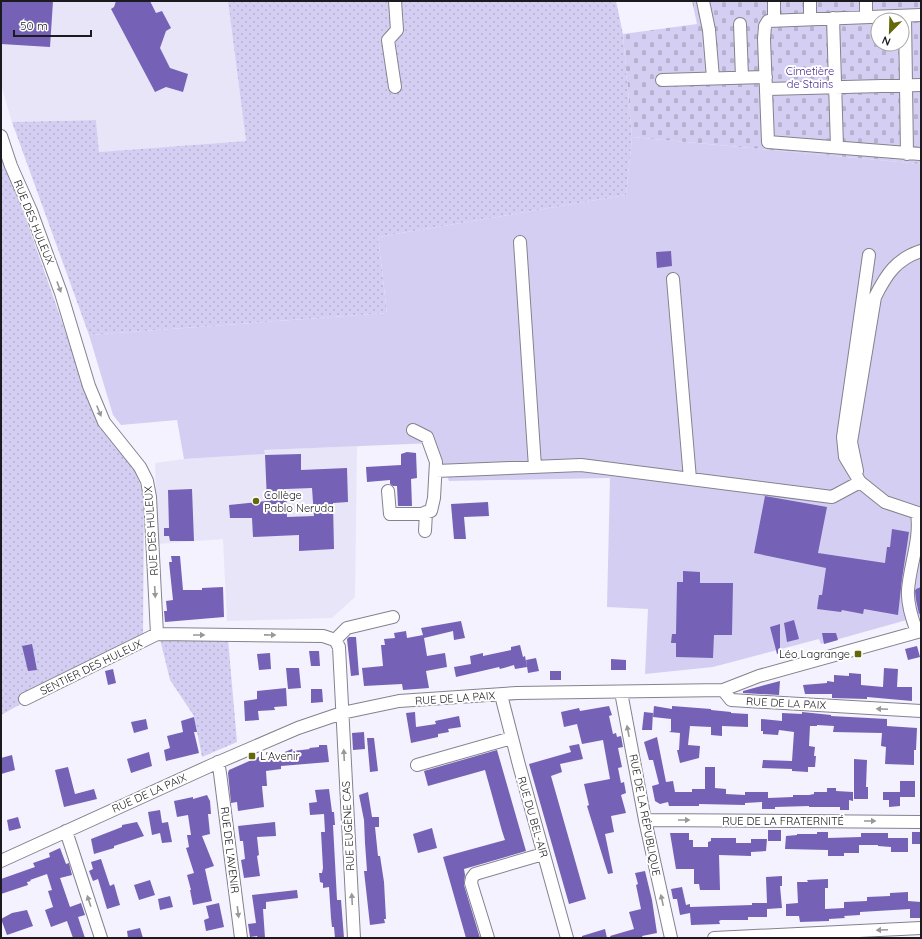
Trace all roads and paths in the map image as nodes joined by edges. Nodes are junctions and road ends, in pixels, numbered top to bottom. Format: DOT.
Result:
graph roads {
  1 [pos="395,1"];
  2 [pos="704,1"];
  3 [pos="774,1"];
  4 [pos="810,1"];
  5 [pos="866,1"];
  6 [pos="921,15"];
  7 [pos="910,16"];
  8 [pos="866,17"];
  9 [pos="870,17"];
  10 [pos="833,18"];
  11 [pos="810,19"];
  12 [pos="774,20"];
  13 [pos="740,24"];
  14 [pos="906,52"];
  15 [pos="713,78"];
  16 [pos="742,78"];
  17 [pos="662,80"];
  18 [pos="766,83"];
  19 [pos="921,85"];
  20 [pos="395,86"];
  21 [pos="906,86"];
  22 [pos="835,87"];
  23 [pos="1,136"];
  24 [pos="837,147"];
  25 [pos="921,151"];
  26 [pos="907,154"];
  27 [pos="520,242"];
  28 [pos="921,252"];
  29 [pos="869,255"];
  30 [pos="673,279"];
  31 [pos="413,430"];
  32 [pos="534,467"];
  33 [pos="436,471"];
  34 [pos="690,479"];
  35 [pos="860,482"];
  36 [pos="388,491"];
  37 [pos="426,512"];
  38 [pos="919,514"];
  39 [pos="424,531"];
  40 [pos="393,617"];
  41 [pos="919,631"];
  42 [pos="157,634"];
  43 [pos="335,640"];
  44 [pos="724,690"];
  45 [pos="620,692"];
  46 [pos="501,695"];
  47 [pos="24,699"];
  48 [pos="921,712"];
  49 [pos="342,713"];
  50 [pos="512,738"];
  51 [pos="218,762"];
  52 [pos="418,765"];
  53 [pos="645,820"];
  54 [pos="921,822"];
  55 [pos="66,831"];
  56 [pos="544,854"];
  57 [pos="1,861"];
  58 [pos="921,928"];
  59 [pos="779,936"];
  60 [pos="101,938"];
  61 [pos="241,938"];
  62 [pos="354,938"];
  63 [pos="488,938"];
  64 [pos="567,938"];
  65 [pos="671,938"];
  66 [pos="714,938"];
  1 -- 20 [label="street"];
  2 -- 15 [label="street"];
  3 -- 12 [label="street"];
  4 -- 11 [label="street"];
  5 -- 8 [label="street"];
  6 -- 7 [label="street"];
  8 -- 9 [label="street"];
  8 -- 10 [label="street"];
  10 -- 11 [label="street"];
  10 -- 22 [label="street"];
  11 -- 12 [label="street"];
  12 -- 18 [label="street"];
  13 -- 16 [label="street"];
  14 -- 21 [label="street"];
  15 -- 16 [label="street"];
  15 -- 17 [label="street"];
  16 -- 18 [label="street"];
  18 -- 22 [label="street"];
  18 -- 24 [label="street"];
  19 -- 21 [label="street"];
  21 -- 22 [label="street"];
  21 -- 26 [label="street"];
  22 -- 24 [label="street"];
  23 -- 42 [label="street, RUE DES HULEUX, one-way"];
  24 -- 26 [label="street"];
  25 -- 26 [label="street"];
  27 -- 32 [label="street"];
  28 -- 35 [label="street"];
  29 -- 35 [label="street"];
  30 -- 34 [label="street"];
  31 -- 33 [label="street"];
  32 -- 33 [label="street"];
  32 -- 34 [label="street"];
  33 -- 37 [label="street"];
  34 -- 35 [label="street"];
  35 -- 38 [label="street"];
  36 -- 37 [label="street"];
  37 -- 39 [label="street"];
  38 -- 41 [label="street"];
  40 -- 43 [label="street"];
  41 -- 44 [label="street"];
  42 -- 43 [label="street, one-way"];
  42 -- 47 [label="street, SENTIER DES HULEUX"];
  43 -- 49 [label="street"];
  44 -- 45 [label="street, RUE DE LA PAIX"];
  48 -- 44 [label="street, RUE DE LA PAIX, one-way"];
  45 -- 46 [label="street, RUE DE LA PAIX"];
  53 -- 45 [label="street, RUE DE LA RÉPUBLIQUE, one-way"];
  46 -- 49 [label="street, RUE DE LA PAIX"];
  46 -- 50 [label="street, RUE DU BEL-AIR"];
  49 -- 51 [label="street, RUE DE LA PAIX"];
  62 -- 49 [label="street, RUE EUGÈNE CAS, one-way"];
  50 -- 52 [label="street"];
  50 -- 56 [label="street, RUE DU BEL-AIR"];
  51 -- 55 [label="street, RUE DE LA PAIX"];
  51 -- 61 [label="street, RUE DE L'AVENIR, one-way"];
  53 -- 54 [label="street, RUE DE LA FRATERNITÉ, one-way"];
  65 -- 53 [label="street, RUE DE LA RÉPUBLIQUE, one-way"];
  55 -- 57 [label="street, RUE DE LA PAIX"];
  60 -- 55 [label="street, one-way"];
  56 -- 63 [label="street"];
  56 -- 64 [label="street, RUE DU BEL-AIR"];
  58 -- 59 [label="street, one-way"];
  59 -- 66 [label="street"];
}
